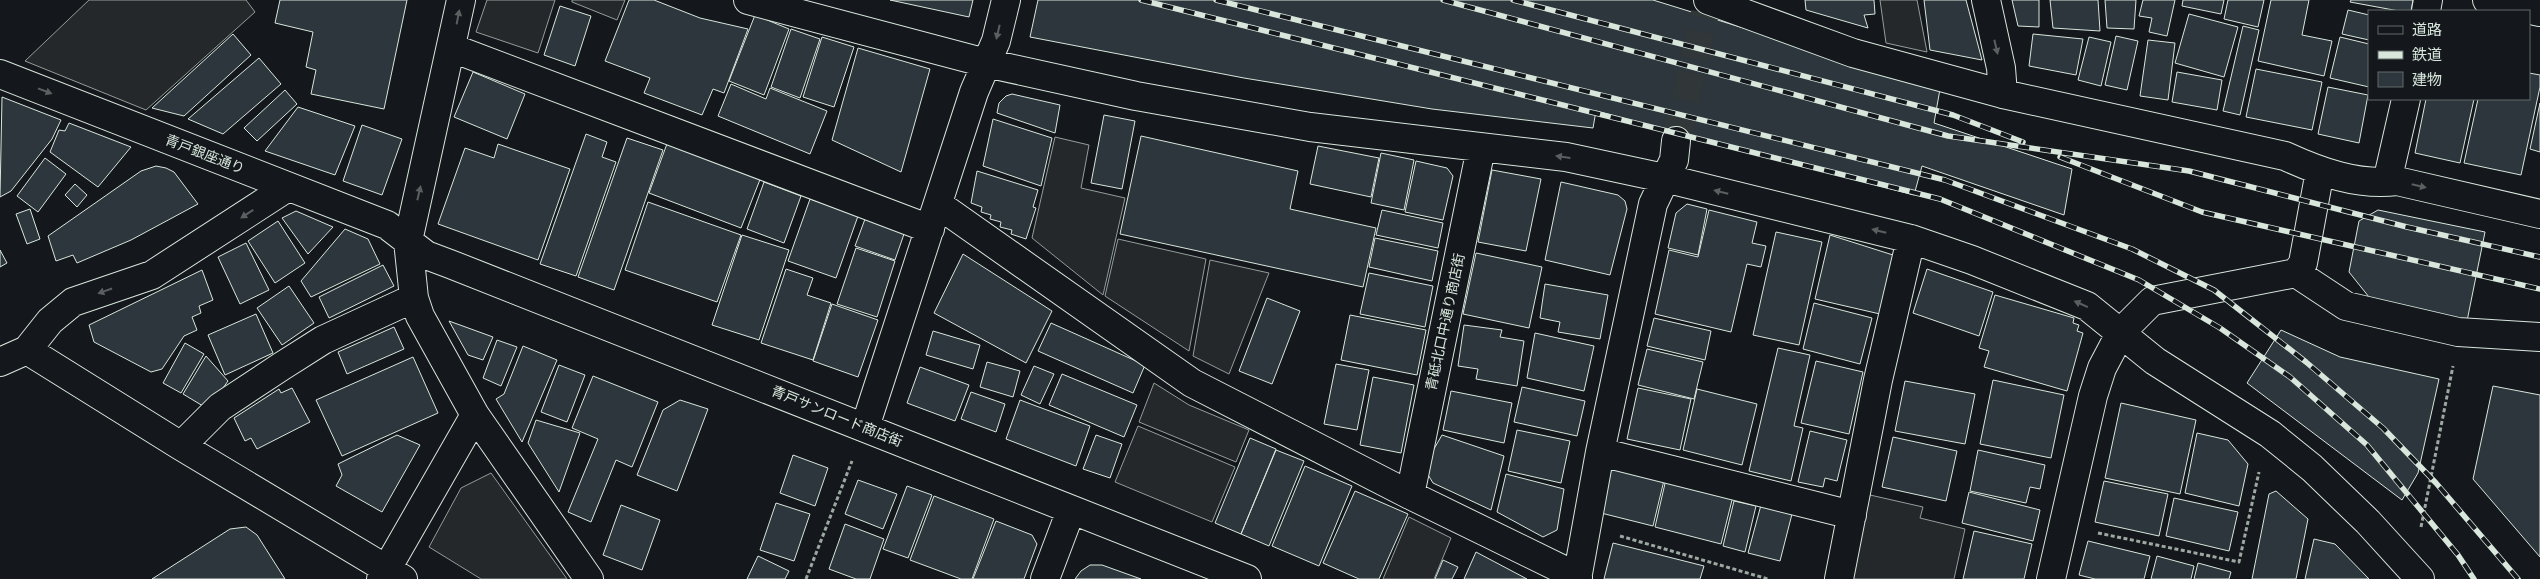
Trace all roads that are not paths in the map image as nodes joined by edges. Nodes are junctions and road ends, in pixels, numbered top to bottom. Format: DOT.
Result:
graph roads {
  1 [pos="461,0"];
  2 [pos="748,0"];
  3 [pos="1006,0"];
  4 [pos="1986,0"];
  5 [pos="2487,0"];
  6 [pos="1707,4"];
  7 [pos="2540,12"];
  8 [pos="452,48"];
  9 [pos="986,63"];
  10 [pos="0,74"];
  11 [pos="2003,94"];
  12 [pos="2406,100"];
  13 [pos="1676,142"];
  14 [pos="1481,148"];
  15 [pos="1664,178"];
  16 [pos="2387,182"];
  17 [pos="2317,184"];
  18 [pos="288,187"];
  19 [pos="2540,214"];
  20 [pos="934,217"];
  21 [pos="1911,239"];
  22 [pos="417,248"];
  23 [pos="2299,268"];
  24 [pos="414,298"];
  25 [pos="2121,332"];
  26 [pos="2540,337"];
  27 [pos="27,350"];
  28 [pos="0,362"];
  29 [pos="475,416"];
  30 [pos="865,427"];
  31 [pos="182,446"];
  32 [pos="1600,452"];
  33 [pos="1410,495"];
  34 [pos="1071,510"];
  35 [pos="1852,515"];
  36 [pos="2416,574"];
  37 [pos="390,576"];
  38 [pos="1578,578"];
  39 [pos="589,579"];
  40 [pos="1045,579"];
  41 [pos="1247,579"];
  42 [pos="1839,579"];
  43 [pos="2051,579"];
  8 -- 1 [label="street, one-way"];
  2 -- 9 [label="street"];
  3 -- 9 [label="street, one-way"];
  4 -- 11 [label="street, one-way"];
  5 -- 7 [label="street"];
  6 -- 11 [label="street"];
  8 -- 20 [label="street"];
  22 -- 8 [label="street, one-way"];
  9 -- 14 [label="street"];
  9 -- 20 [label="street"];
  10 -- 18 [label="street, 青戸銀座通り, one-way"];
  11 -- 17 [label="street"];
  12 -- 16 [label="street"];
  13 -- 15 [label="street"];
  15 -- 14 [label="street, one-way"];
  14 -- 33 [label="street, 青砥北口中通り商店街"];
  21 -- 15 [label="street, one-way"];
  15 -- 32 [label="street"];
  16 -- 17 [label="street"];
  16 -- 19 [label="street, one-way"];
  17 -- 23 [label="street"];
  18 -- 22 [label="street, 青戸銀座通り"];
  18 -- 27 [label="street, one-way"];
  20 -- 30 [label="street"];
  20 -- 33 [label="street"];
  25 -- 21 [label="street, one-way"];
  21 -- 35 [label="street"];
  22 -- 24 [label="street"];
  22 -- 30 [label="street, 青戸サンロード商店街"];
  23 -- 25 [label="street"];
  23 -- 26 [label="street"];
  24 -- 29 [label="street"];
  24 -- 31 [label="street"];
  25 -- 36 [label="street"];
  25 -- 43 [label="street"];
  27 -- 28 [label="street"];
  27 -- 31 [label="street"];
  29 -- 37 [label="street"];
  29 -- 39 [label="street"];
  30 -- 34 [label="street, 青戸サンロード商店街"];
  31 -- 37 [label="street"];
  32 -- 35 [label="street"];
  32 -- 38 [label="street"];
  33 -- 38 [label="street"];
  34 -- 40 [label="street"];
  34 -- 41 [label="street, 青戸サンロード商店街"];
  35 -- 42 [label="street"];
}
